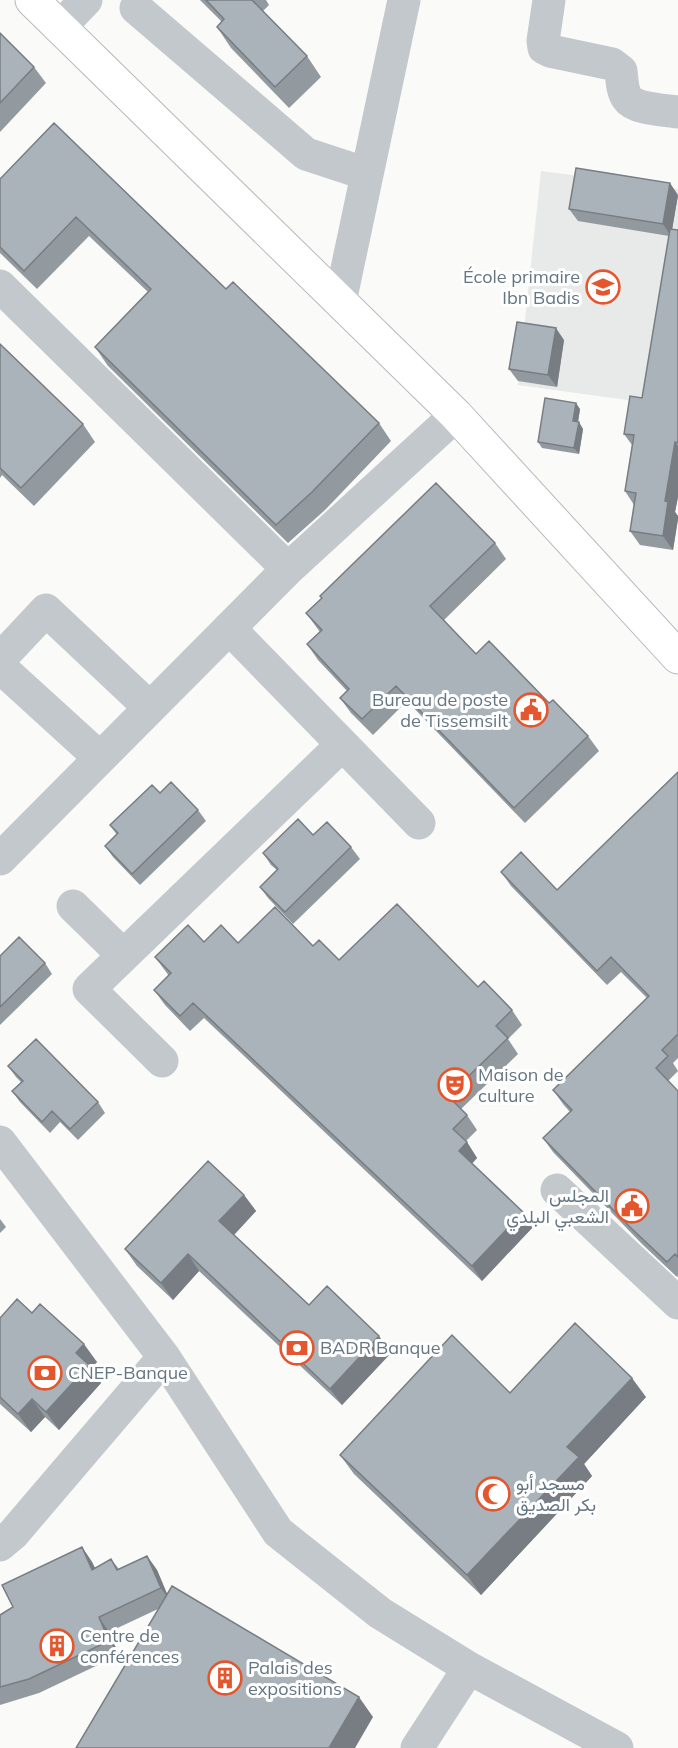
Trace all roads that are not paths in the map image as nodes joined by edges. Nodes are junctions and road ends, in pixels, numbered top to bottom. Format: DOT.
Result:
graph roads {
  1 [pos="32,0"];
  2 [pos="86,0"];
  3 [pos="404,0"];
  4 [pos="549,0"];
  5 [pos="136,8"];
  6 [pos="59,28"];
  7 [pos="678,112"];
  8 [pos="367,174"];
  9 [pos="0,286"];
  10 [pos="340,302"];
  11 [pos="456,415"];
  12 [pos="288,569"];
  13 [pos="229,628"];
  14 [pos="678,657"];
  15 [pos="0,658"];
  16 [pos="0,667"];
  17 [pos="150,708"];
  18 [pos="342,745"];
  19 [pos="100,758"];
  20 [pos="419,823"];
  21 [pos="0,860"];
  22 [pos="73,906"];
  23 [pos="123,955"];
  24 [pos="162,1061"];
  25 [pos="0,1142"];
  26 [pos="556,1190"];
  27 [pos="678,1303"];
  28 [pos="164,1357"];
  29 [pos="4,1533"];
  30 [pos="469,1668"];
  31 [pos="417,1748"];
  32 [pos="617,1748"];
  1 -- 6 [label="main road"];
  2 -- 6 [label="street"];
  3 -- 8 [label="street"];
  4 -- 7 [label="street"];
  5 -- 8 [label="street"];
  6 -- 10 [label="main road"];
  8 -- 10 [label="street"];
  9 -- 12 [label="street"];
  10 -- 11 [label="main road"];
  11 -- 12 [label="street"];
  11 -- 14 [label="main road"];
  12 -- 13 [label="street"];
  13 -- 17 [label="street"];
  13 -- 18 [label="street"];
  15 -- 17 [label="street"];
  16 -- 19 [label="street"];
  17 -- 19 [label="street"];
  18 -- 20 [label="street"];
  18 -- 23 [label="street"];
  19 -- 21 [label="street"];
  22 -- 23 [label="street"];
  23 -- 24 [label="street"];
  25 -- 28 [label="street"];
  26 -- 27 [label="street"];
  28 -- 29 [label="street"];
  28 -- 30 [label="street"];
  30 -- 31 [label="street"];
  30 -- 32 [label="street"];
}
